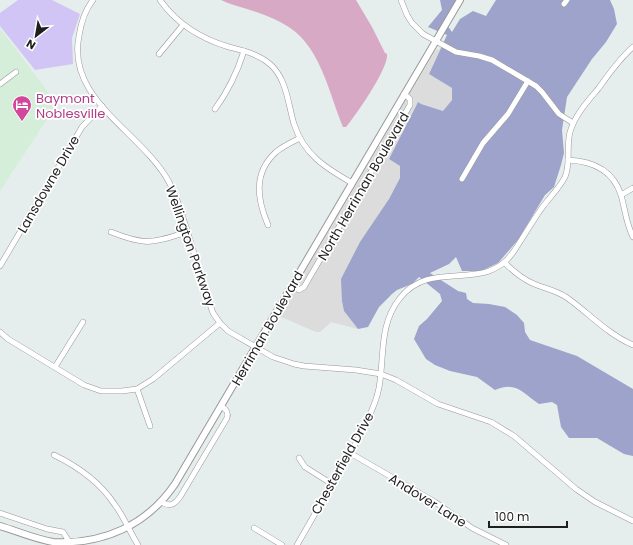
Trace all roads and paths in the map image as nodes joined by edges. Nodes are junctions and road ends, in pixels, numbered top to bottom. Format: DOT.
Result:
graph roads {
  1 [pos="93,0"];
  2 [pos="160,0"];
  3 [pos="401,0"];
  4 [pos="460,0"];
  5 [pos="183,25"];
  6 [pos="435,41"];
  7 [pos="633,47"];
  8 [pos="244,51"];
  9 [pos="159,54"];
  10 [pos="16,72"];
  11 [pos="528,81"];
  12 [pos="0,84"];
  13 [pos="404,94"];
  14 [pos="102,106"];
  15 [pos="215,108"];
  16 [pos="573,123"];
  17 [pos="300,138"];
  18 [pos="568,160"];
  19 [pos="462,179"];
  20 [pos="352,183"];
  21 [pos="633,188"];
  22 [pos="621,195"];
  23 [pos="268,225"];
  24 [pos="111,232"];
  25 [pos="187,232"];
  26 [pos="633,237"];
  27 [pos="505,263"];
  28 [pos="0,266"];
  29 [pos="291,287"];
  30 [pos="83,322"];
  31 [pos="220,323"];
  32 [pos="0,332"];
  33 [pos="633,345"];
  34 [pos="255,348"];
  35 [pos="55,367"];
  36 [pos="381,374"];
  37 [pos="137,388"];
  38 [pos="221,406"];
  39 [pos="150,426"];
  40 [pos="350,453"];
  41 [pos="54,455"];
  42 [pos="299,458"];
  43 [pos="332,484"];
  44 [pos="161,502"];
  45 [pos="0,513"];
  46 [pos="633,521"];
  47 [pos="0,526"];
  48 [pos="129,528"];
  49 [pos="254,528"];
  50 [pos="70,543"];
  51 [pos="138,545"];
  52 [pos="282,545"];
  53 [pos="297,545"];
  54 [pos="506,545"];
  1 -- 14 [label="street, Wellington Parkway"];
  2 -- 5 [label="street"];
  3 -- 6 [label="street"];
  4 -- 6 [label="street, Herriman Boulevard"];
  5 -- 8 [label="street"];
  5 -- 9 [label="street"];
  6 -- 11 [label="street"];
  6 -- 13 [label="street, Herriman Boulevard"];
  7 -- 16 [label="street, Chesterfield Drive"];
  8 -- 15 [label="street"];
  8 -- 17 [label="street"];
  10 -- 12 [label="street"];
  11 -- 16 [label="street"];
  11 -- 19 [label="street"];
  13 -- 20 [label="street, Herriman Boulevard"];
  13 -- 29 [label="street, North Herriman Boulevard"];
  14 -- 25 [label="street, Wellington Parkway"];
  14 -- 28 [label="street, Lansdowne Drive"];
  16 -- 18 [label="street, Chesterfield Drive"];
  17 -- 20 [label="street"];
  17 -- 23 [label="street"];
  18 -- 22 [label="street"];
  18 -- 27 [label="street, Chesterfield Drive"];
  20 -- 29 [label="street, Herriman Boulevard"];
  21 -- 22 [label="street"];
  22 -- 26 [label="street"];
  24 -- 25 [label="street"];
  25 -- 31 [label="street, Wellington Parkway"];
  27 -- 33 [label="street"];
  27 -- 36 [label="street, Chesterfield Drive"];
  29 -- 34 [label="street, Herriman Boulevard"];
  30 -- 35 [label="street"];
  31 -- 34 [label="street, Wellington Parkway"];
  31 -- 37 [label="street"];
  32 -- 35 [label="street"];
  34 -- 36 [label="street, Wellington Parkway"];
  34 -- 38 [label="street, Herriman Boulevard"];
  35 -- 37 [label="street"];
  36 -- 40 [label="street, Chesterfield Drive"];
  36 -- 46 [label="street, Wellington Parkway"];
  37 -- 39 [label="street"];
  38 -- 44 [label="street, Herriman Boulevard"];
  38 -- 44 [label="street"];
  40 -- 43 [label="street, Chesterfield Drive"];
  40 -- 54 [label="street, Andover Lane"];
  41 -- 48 [label="street"];
  42 -- 43 [label="street"];
  43 -- 53 [label="street, Chesterfield Drive"];
  44 -- 48 [label="street, Herriman Boulevard"];
  45 -- 50 [label="street"];
  47 -- 50 [label="street, Herriman Boulevard"];
  48 -- 50 [label="street, Herriman Boulevard"];
  48 -- 51 [label="street"];
  49 -- 52 [label="street"];
}
